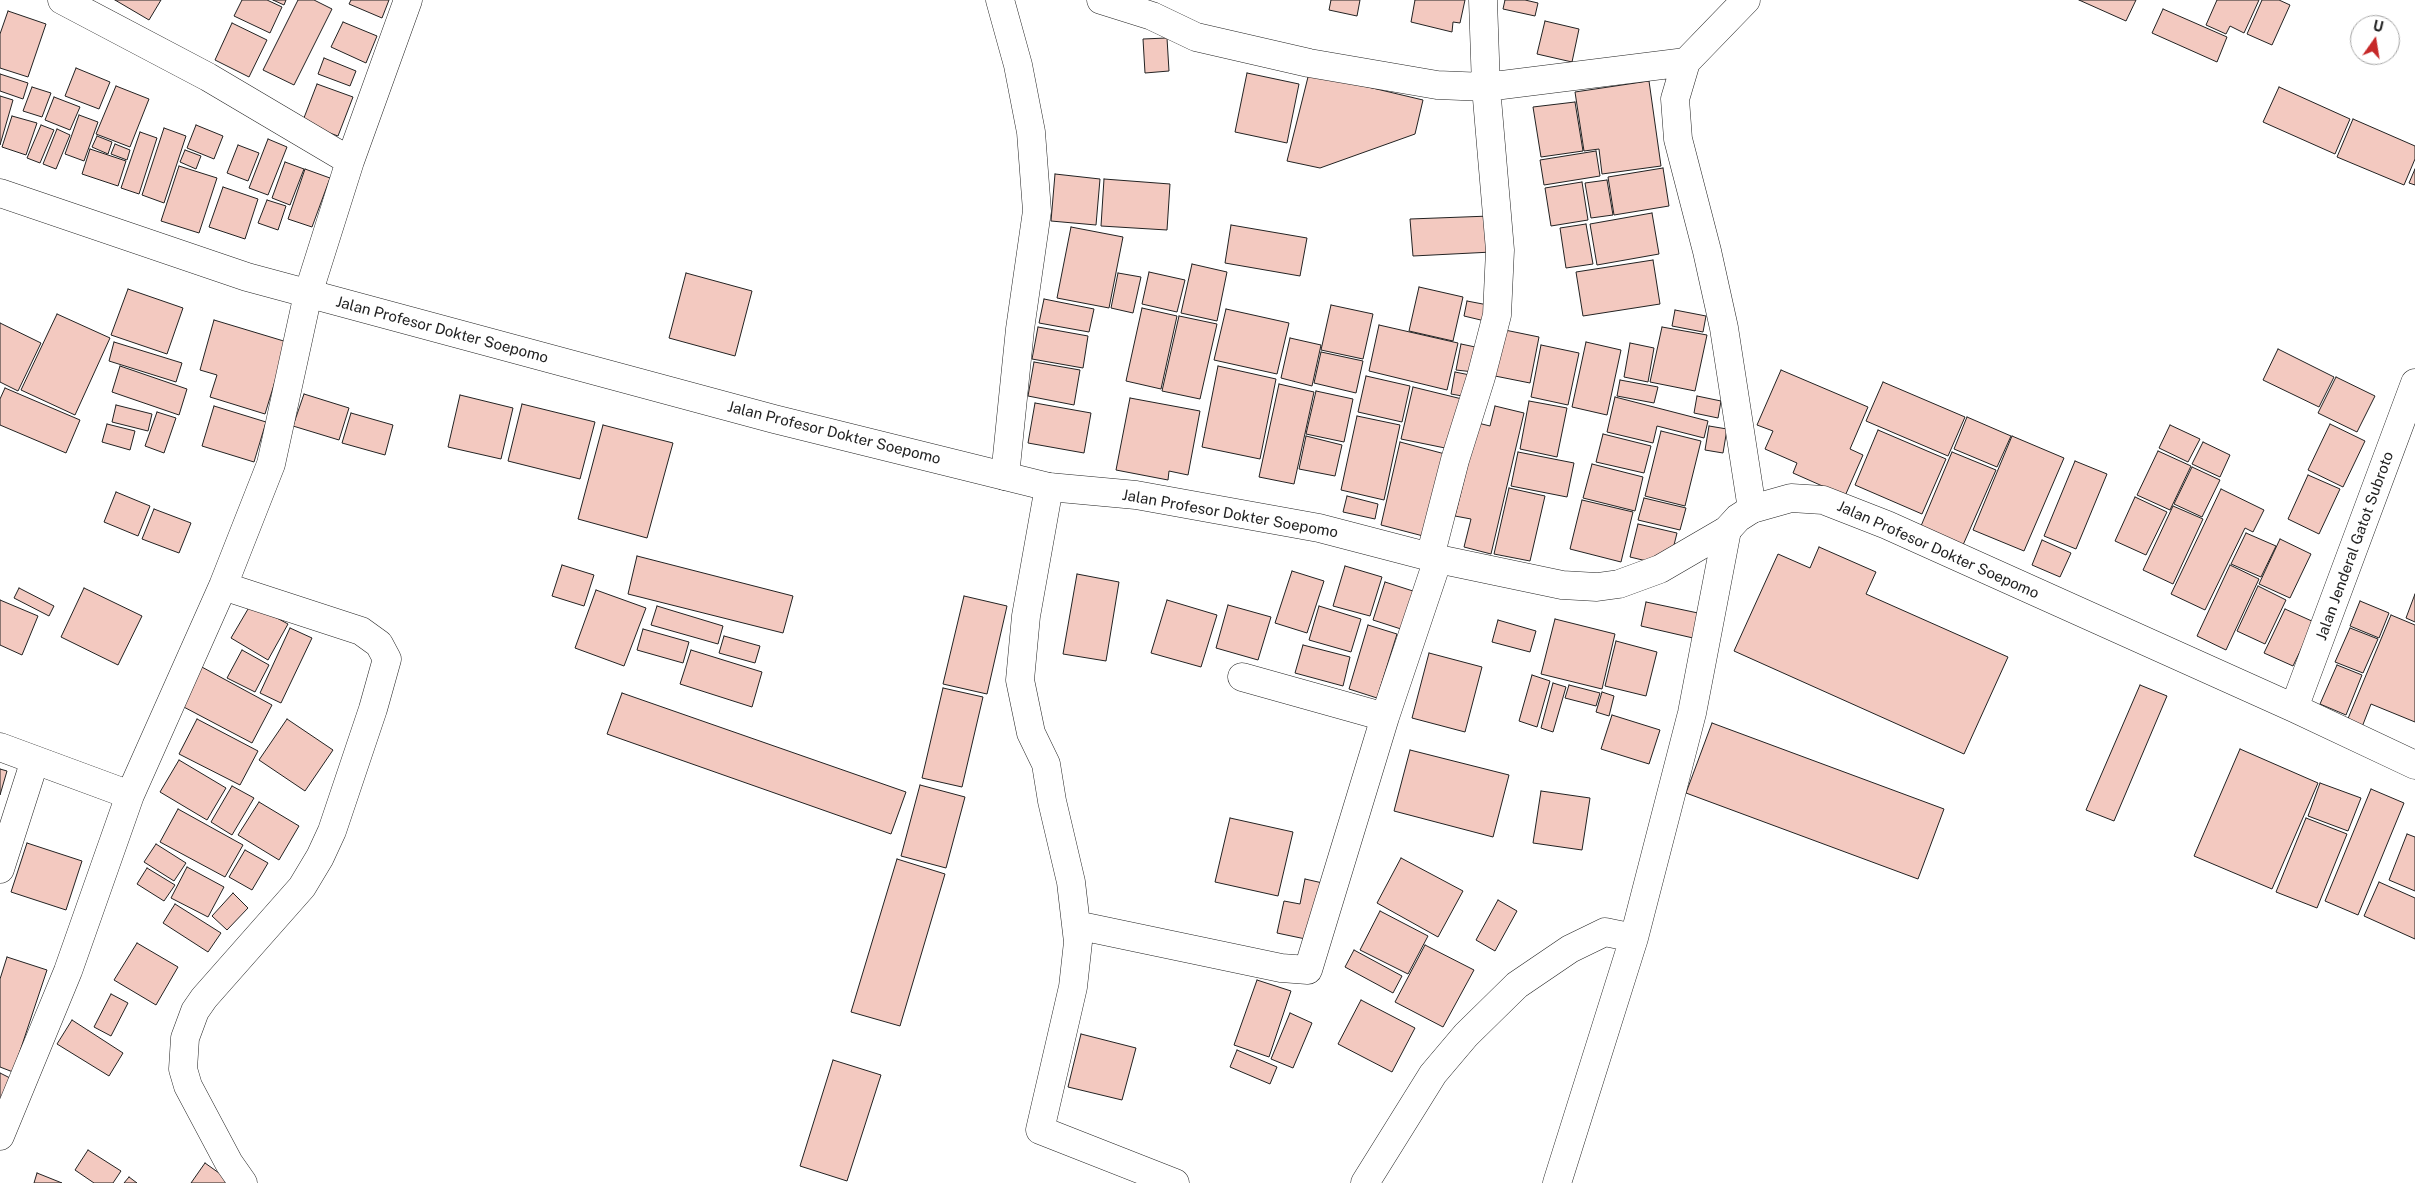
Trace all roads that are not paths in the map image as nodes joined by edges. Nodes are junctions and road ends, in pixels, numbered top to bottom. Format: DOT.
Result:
graph roads {
  1 [pos="62,0"];
  2 [pos="408,0"];
  3 [pos="1000,0"];
  4 [pos="1101,0"];
  5 [pos="1483,0"];
  6 [pos="1746,0"];
  7 [pos="1686,62"];
  8 [pos="1486,87"];
  9 [pos="350,161"];
  10 [pos="0,193"];
  11 [pos="308,294"];
  12 [pos="2415,383"];
  13 [pos="1005,476"];
  14 [pos="1049,487"];
  15 [pos="1752,509"];
  16 [pos="1728,530"];
  17 [pos="1434,558"];
  18 [pos="223,586"];
  19 [pos="1242,677"];
  20 [pos="2294,708"];
  21 [pos="1385,717"];
  22 [pos="0,747"];
  23 [pos="34,760"];
  24 [pos="2415,765"];
  25 [pos="130,795"];
  26 [pos="0,869"];
  27 [pos="1076,925"];
  28 [pos="1634,938"];
  29 [pos="0,1136"];
  30 [pos="243,1183"];
  31 [pos="1175,1183"];
  32 [pos="1365,1183"];
  33 [pos="1557,1183"];
  1 -- 9 [label="street"];
  2 -- 9 [label="street"];
  3 -- 13 [label="street"];
  4 -- 8 [label="street"];
  5 -- 8 [label="street"];
  6 -- 7 [label="street"];
  7 -- 8 [label="street"];
  7 -- 15 [label="street"];
  8 -- 17 [label="street"];
  9 -- 11 [label="street"];
  10 -- 11 [label="street, Jalan Profesor Dokter Soepomo"];
  11 -- 13 [label="street, Jalan Profesor Dokter Soepomo"];
  11 -- 18 [label="street"];
  12 -- 20 [label="street, Jalan Jenderal Gatot Subroto"];
  13 -- 14 [label="street, Jalan Profesor Dokter Soepomo"];
  14 -- 17 [label="street, Jalan Profesor Dokter Soepomo"];
  14 -- 27 [label="street"];
  15 -- 16 [label="street, Jalan Profesor Dokter Soepomo"];
  15 -- 20 [label="street, Jalan Profesor Dokter Soepomo"];
  16 -- 17 [label="street, Jalan Profesor Dokter Soepomo"];
  16 -- 28 [label="street"];
  17 -- 21 [label="street"];
  18 -- 25 [label="street"];
  18 -- 30 [label="street"];
  19 -- 21 [label="street"];
  20 -- 24 [label="street, Jalan Profesor Dokter Soepomo"];
  21 -- 27 [label="street"];
  22 -- 23 [label="street"];
  23 -- 25 [label="street"];
  23 -- 26 [label="street"];
  25 -- 29 [label="street"];
  27 -- 31 [label="street"];
  28 -- 32 [label="street"];
  28 -- 33 [label="street"];
}
